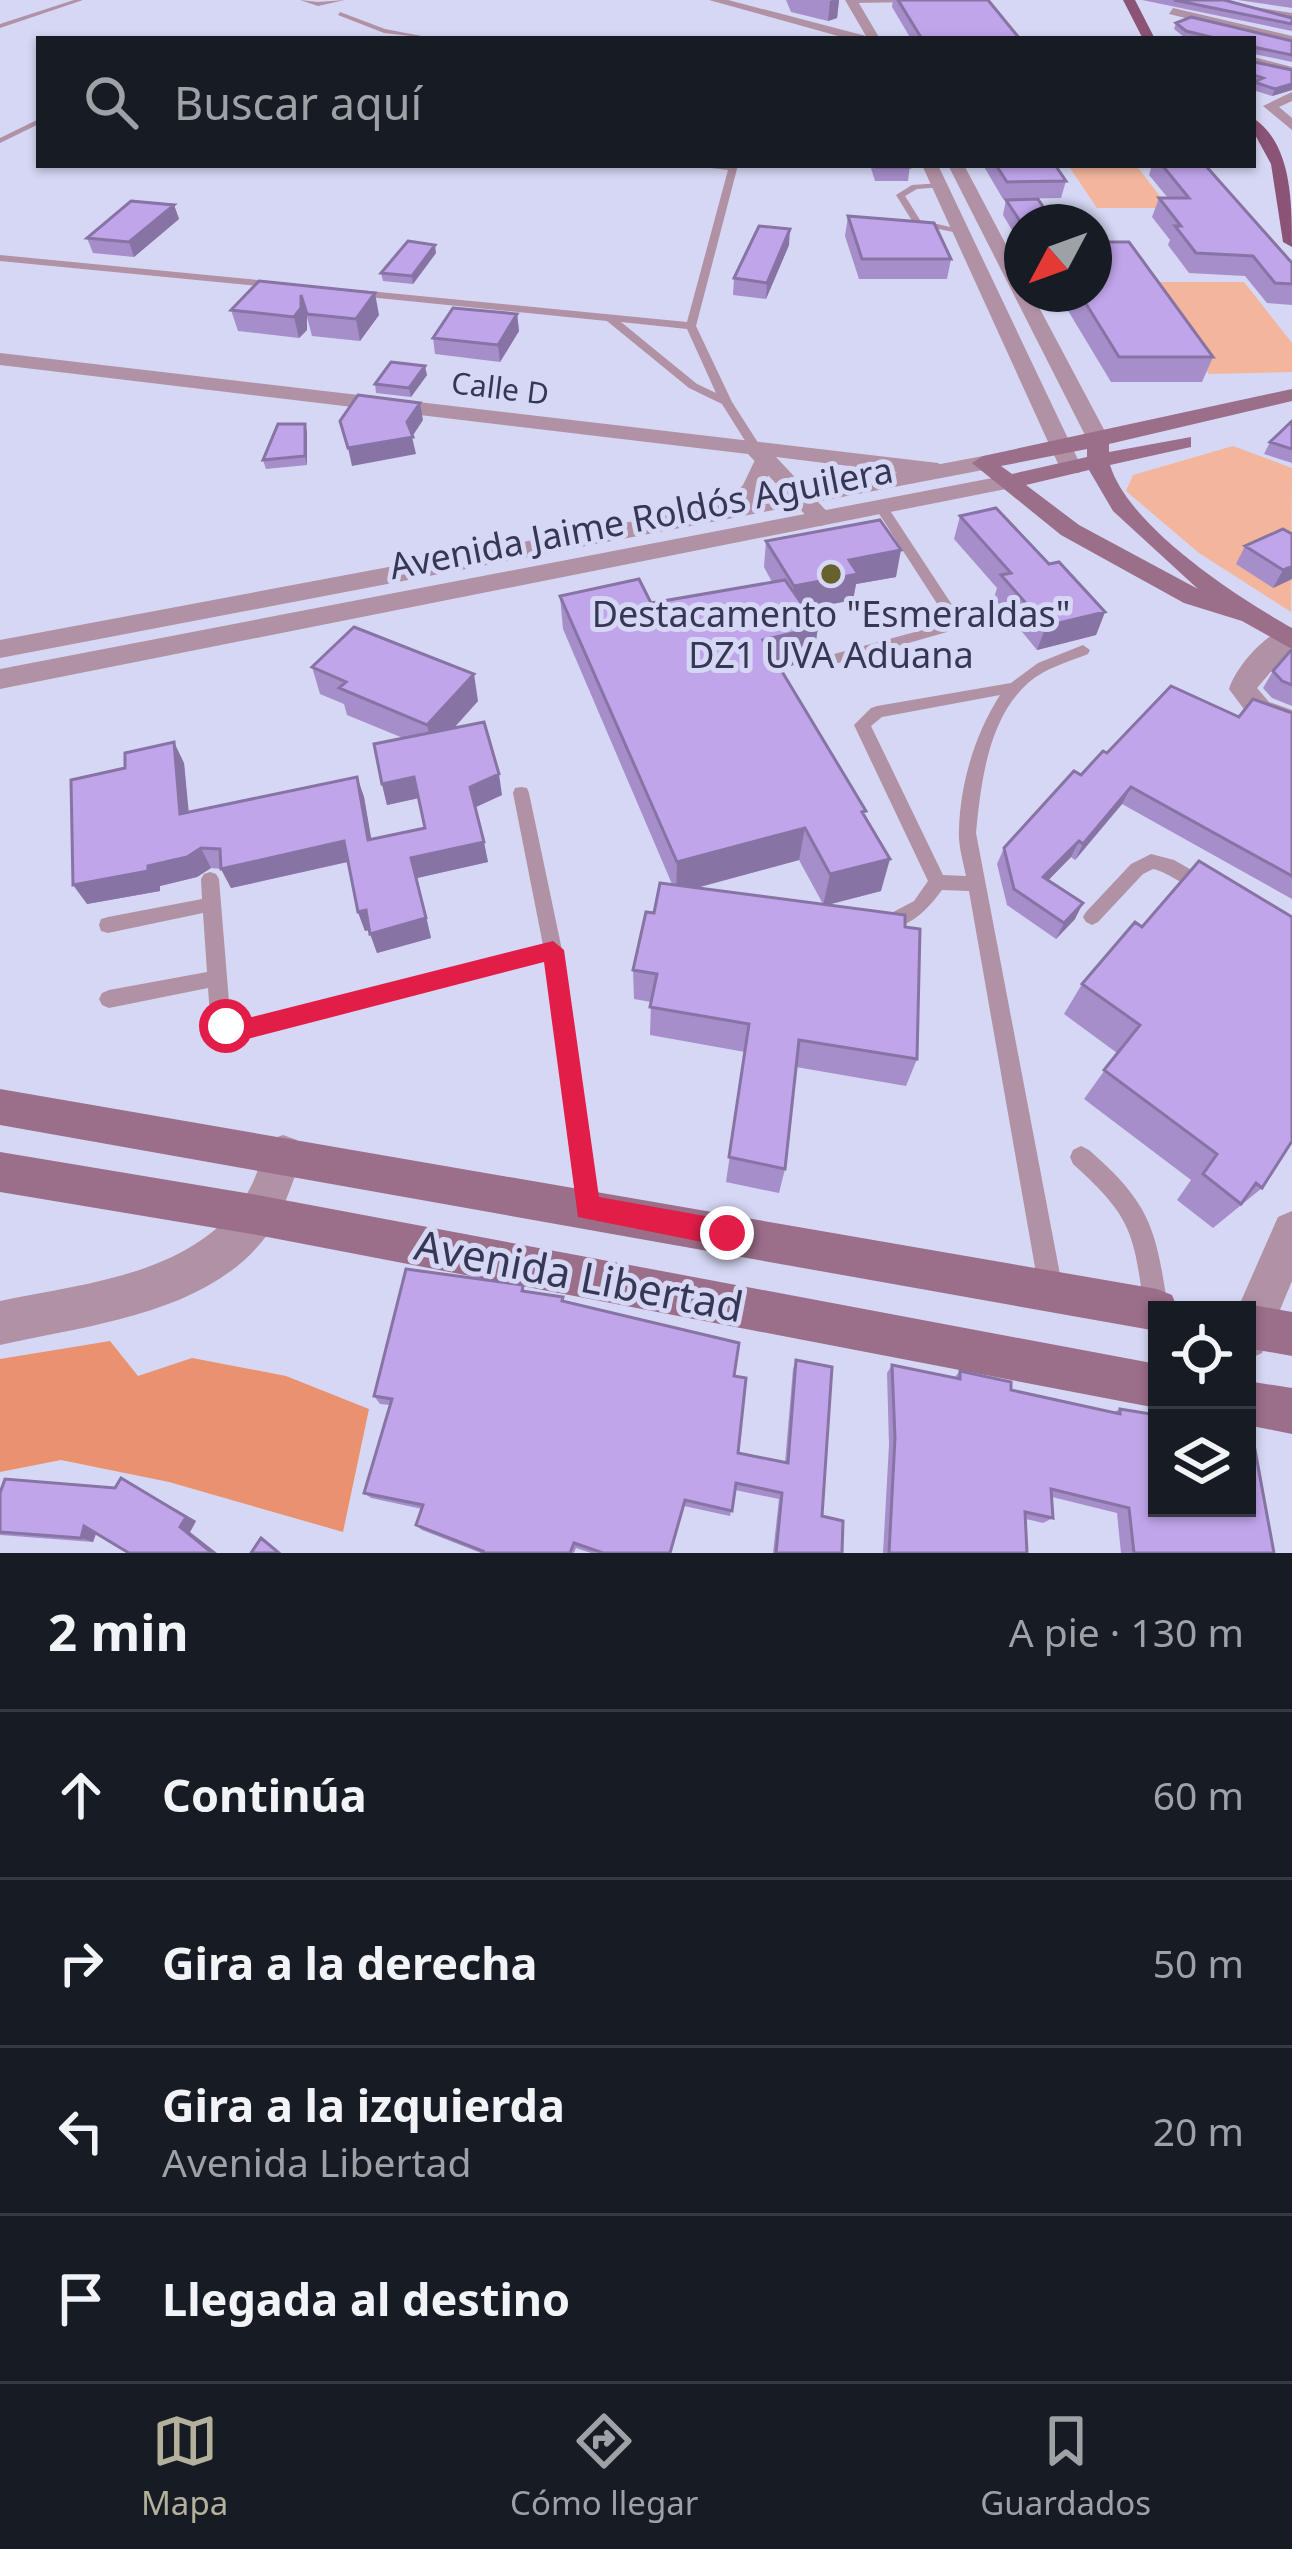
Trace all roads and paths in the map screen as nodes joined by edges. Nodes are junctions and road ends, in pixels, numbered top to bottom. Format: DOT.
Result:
graph roads {
  1 [pos="59,0"];
  2 [pos="80,0"];
  3 [pos="303,0"];
  4 [pos="342,0"];
  5 [pos="715,0"];
  6 [pos="1129,0"];
  7 [pos="1147,0"];
  8 [pos="1215,0"];
  9 [pos="1282,0"];
  10 [pos="852,1"];
  11 [pos="871,1"];
  12 [pos="729,2"];
  13 [pos="920,2"];
  14 [pos="1292,2"];
  15 [pos="1173,12"];
  16 [pos="340,14"];
  17 [pos="1292,17"];
  18 [pos="1210,21"];
  19 [pos="0,23"];
  20 [pos="415,36"];
  21 [pos="852,36"];
  22 [pos="872,36"];
  23 [pos="889,36"];
  24 [pos="1147,36"];
  25 [pos="1165,36"];
  26 [pos="1225,36"];
  27 [pos="1292,40"];
  28 [pos="1256,45"];
  29 [pos="1292,54"];
  30 [pos="1256,62"];
  31 [pos="1292,70"];
  32 [pos="1292,97"];
  33 [pos="1256,109"];
  34 [pos="36,123"];
  35 [pos="1256,125"];
  36 [pos="1292,126"];
  37 [pos="1292,140"];
  38 [pos="0,141"];
  39 [pos="733,168"];
  40 [pos="931,168"];
  41 [pos="958,168"];
  42 [pos="939,185"];
  43 [pos="981,212"];
  44 [pos="956,223"];
  45 [pos="1292,242"];
  46 [pos="1004,256"];
  47 [pos="0,258"];
  48 [pos="281,286"];
  49 [pos="351,292"];
  50 [pos="1033,312"];
  51 [pos="998,316"];
  52 [pos="1035,316"];
  53 [pos="609,317"];
  54 [pos="691,326"];
  55 [pos="0,359"];
  56 [pos="726,402"];
  57 [pos="1288,403"];
  58 [pos="1059,447"];
  59 [pos="761,457"];
  60 [pos="1089,457"];
  61 [pos="983,464"];
  62 [pos="938,470"];
  63 [pos="1008,482"];
  64 [pos="802,496"];
  65 [pos="734,509"];
  66 [pos="882,509"];
  67 [pos="822,518"];
  68 [pos="1254,616"];
  69 [pos="1289,638"];
  70 [pos="0,649"];
  71 [pos="1083,650"];
  72 [pos="828,661"];
  73 [pos="0,679"];
  74 [pos="1016,687"];
  75 [pos="1292,721"];
  76 [pos="521,793"];
  77 [pos="210,879"];
  78 [pos="937,882"];
  79 [pos="975,884"];
  80 [pos="1230,901"];
  81 [pos="213,904"];
  82 [pos="1092,917"];
  83 [pos="866,924"];
  84 [pos="108,925"];
  85 [pos="553,950"];
  86 [pos="218,978"];
  87 [pos="109,999"];
  88 [pos="0,1106"];
  89 [pos="283,1154"];
  90 [pos="1081,1156"];
  91 [pos="0,1172"];
  92 [pos="588,1208"];
  93 [pos="257,1215"];
  94 [pos="1292,1231"];
  95 [pos="1051,1291"];
  96 [pos="1154,1301"];
  97 [pos="1148,1309"];
  98 [pos="0,1323"];
  99 [pos="1259,1331"];
  100 [pos="1148,1384"];
  101 [pos="1256,1405"];
  102 [pos="1292,1412"];
  1 -- 19 [label="lane"];
  2 -- 19 [label="lane"];
  3 -- 4 [label="lane"];
  5 -- 12 [label="street"];
  6 -- 24 [label="main road"];
  7 -- 25 [label="main road"];
  8 -- 17 [label="street"];
  9 -- 14 [label="street"];
  10 -- 11 [label="lane"];
  10 -- 22 [label="street"];
  11 -- 13 [label="lane"];
  11 -- 23 [label="street"];
  12 -- 21 [label="street"];
  15 -- 18 [label="street"];
  16 -- 20 [label="lane"];
  18 -- 26 [label="street"];
  18 -- 27 [label="street"];
  28 -- 29 [label="street"];
  30 -- 31 [label="street"];
  32 -- 36 [label="street"];
  33 -- 37 [label="main road"];
  34 -- 38 [label="lane"];
  35 -- 45 [label="main road"];
  39 -- 54 [label="lane"];
  40 -- 42 [label="street"];
  41 -- 43 [label="street"];
  42 -- 44 [label="street"];
  42 -- 44 [label="lane"];
  43 -- 44 [label="street"];
  43 -- 46 [label="street"];
  44 -- 51 [label="street"];
  47 -- 48 [label="lane"];
  49 -- 53 [label="lane"];
  50 -- 52 [label="street"];
  51 -- 52 [label="street"];
  51 -- 58 [label="street"];
  52 -- 60 [label="street"];
  53 -- 54 [label="lane"];
  53 -- 56 [label="lane"];
  54 -- 56 [label="lane"];
  55 -- 59 [label="street, Calle D"];
  56 -- 59 [label="lane"];
  57 -- 60 [label="main road, Avenida Jaime Roldós Aguilera"];
  58 -- 60 [label="street"];
  58 -- 60 [label="main road, Avenida Jaime Roldós Aguilera"];
  58 -- 61 [label="main road, Avenida Jaime Roldós Aguilera"];
  59 -- 62 [label="street, Calle D"];
  59 -- 64 [label="street"];
  59 -- 65 [label="street"];
  60 -- 63 [label="main road, Avenida Jaime Roldós Aguilera"];
  60 -- 68 [label="main road"];
  61 -- 62 [label="street, Avenida Jaime Roldós Aguilera"];
  61 -- 63 [label="main road"];
  62 -- 64 [label="street, Avenida Jaime Roldós Aguilera"];
  63 -- 66 [label="street, Avenida Jaime Roldós Aguilera"];
  63 -- 68 [label="main road"];
  64 -- 65 [label="street, Avenida Jaime Roldós Aguilera"];
  64 -- 67 [label="street"];
  65 -- 70 [label="street, Avenida Jaime Roldós Aguilera"];
  66 -- 67 [label="street, Avenida Jaime Roldós Aguilera"];
  66 -- 72 [label="lane"];
  67 -- 73 [label="street, Avenida Jaime Roldós Aguilera"];
  68 -- 69 [label="main road"];
  69 -- 75 [label="street"];
  71 -- 74 [label="lane"];
  74 -- 78 [label="lane"];
  74 -- 79 [label="lane"];
  76 -- 85 [label="lane"];
  77 -- 81 [label="lane"];
  78 -- 79 [label="lane"];
  78 -- 83 [label="lane"];
  79 -- 95 [label="lane"];
  80 -- 82 [label="lane"];
  81 -- 84 [label="lane"];
  81 -- 86 [label="lane"];
  85 -- 86 [label="lane"];
  85 -- 92 [label="lane"];
  86 -- 87 [label="lane"];
  88 -- 89 [label="main road, Avenida Libertad"];
  89 -- 92 [label="main road, Avenida Libertad"];
  89 -- 93 [label="street"];
  90 -- 96 [label="lane"];
  91 -- 93 [label="main road, Avenida Libertad"];
  92 -- 95 [label="main road, Avenida Libertad"];
  93 -- 98 [label="street"];
  93 -- 100 [label="main road, Avenida Libertad"];
  94 -- 99 [label="street"];
  95 -- 97 [label="main road, Avenida Libertad"];
  101 -- 102 [label="main road"];
}
